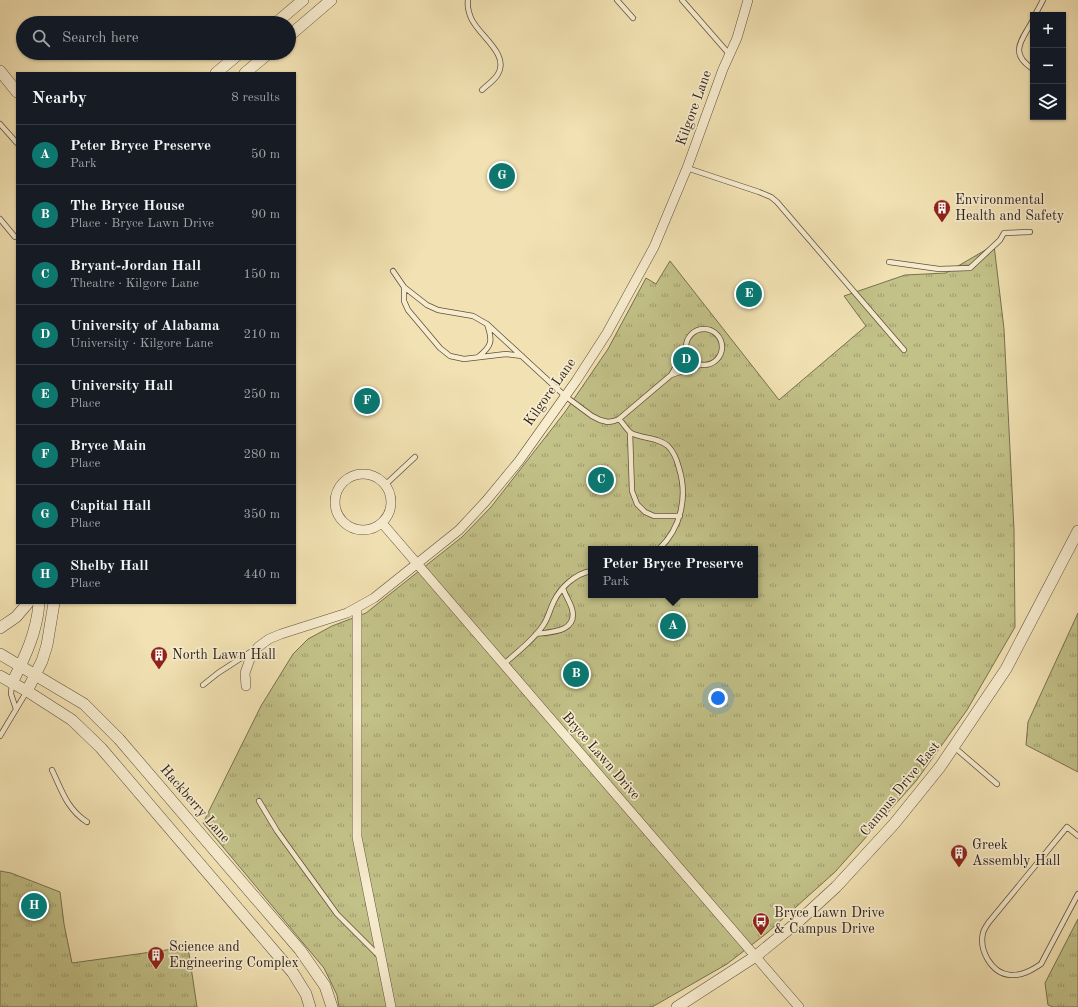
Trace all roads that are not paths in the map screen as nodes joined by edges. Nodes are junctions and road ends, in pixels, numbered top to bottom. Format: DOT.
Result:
graph roads {
  1 [pos="303,0"];
  2 [pos="331,0"];
  3 [pos="468,0"];
  4 [pos="617,0"];
  5 [pos="682,0"];
  6 [pos="748,0"];
  7 [pos="1043,0"];
  8 [pos="1037,12"];
  9 [pos="284,16"];
  10 [pos="633,18"];
  11 [pos="1030,26"];
  12 [pos="296,30"];
  13 [pos="730,55"];
  14 [pos="232,60"];
  15 [pos="261,60"];
  16 [pos="1030,67"];
  17 [pos="0,71"];
  18 [pos="217,72"];
  19 [pos="246,72"];
  20 [pos="482,90"];
  21 [pos="16,91"];
  22 [pos="0,124"];
  23 [pos="16,142"];
  24 [pos="687,168"];
  25 [pos="0,219"];
  26 [pos="1030,232"];
  27 [pos="16,237"];
  28 [pos="889,262"];
  29 [pos="393,270"];
  30 [pos="404,287"];
  31 [pos="487,324"];
  32 [pos="686,349"];
  33 [pos="904,350"];
  34 [pos="522,356"];
  35 [pos="477,358"];
  36 [pos="701,365"];
  37 [pos="671,375"];
  38 [pos="565,396"];
  39 [pos="619,419"];
  40 [pos="630,433"];
  41 [pos="415,457"];
  42 [pos="385,485"];
  43 [pos="680,516"];
  44 [pos="382,523"];
  45 [pos="1078,531"];
  46 [pos="662,546"];
  47 [pos="418,564"];
  48 [pos="588,571"];
  49 [pos="562,588"];
  50 [pos="27,604"];
  51 [pos="39,604"];
  52 [pos="54,604"];
  53 [pos="357,608"];
  54 [pos="0,628"];
  55 [pos="536,634"];
  56 [pos="258,647"];
  57 [pos="0,654"];
  58 [pos="504,664"];
  59 [pos="20,666"];
  60 [pos="36,675"];
  61 [pos="0,676"];
  62 [pos="12,683"];
  63 [pos="203,685"];
  64 [pos="246,686"];
  65 [pos="27,690"];
  66 [pos="16,709"];
  67 [pos="0,736"];
  68 [pos="954,747"];
  69 [pos="52,770"];
  70 [pos="997,784"];
  71 [pos="259,801"];
  72 [pos="87,822"];
  73 [pos="1078,836"];
  74 [pos="1078,894"];
  75 [pos="756,956"];
  76 [pos="382,958"];
  77 [pos="310,1007"];
  78 [pos="332,1007"];
  79 [pos="391,1007"];
  80 [pos="677,1007"];
  81 [pos="799,1007"];
  1 -- 9 [label="street"];
  2 -- 12 [label="street"];
  3 -- 20 [label="lane"];
  4 -- 10 [label="lane"];
  5 -- 13 [label="lane"];
  6 -- 13 [label="street, Kilgore Lane"];
  7 -- 8 [label="lane"];
  11 -- 16 [label="lane"];
  13 -- 24 [label="street, Kilgore Lane"];
  14 -- 18 [label="street"];
  15 -- 19 [label="street"];
  17 -- 21 [label="street"];
  22 -- 23 [label="lane"];
  24 -- 33 [label="lane"];
  24 -- 38 [label="street, Kilgore Lane"];
  25 -- 27 [label="lane"];
  26 -- 28 [label="lane"];
  29 -- 30 [label="lane"];
  30 -- 31 [label="lane"];
  30 -- 35 [label="lane"];
  31 -- 34 [label="lane"];
  31 -- 35 [label="lane"];
  32 -- 36 [label="lane"];
  32 -- 36 [label="lane"];
  32 -- 37 [label="lane"];
  34 -- 35 [label="lane"];
  34 -- 38 [label="lane"];
  36 -- 37 [label="lane"];
  37 -- 39 [label="lane"];
  38 -- 39 [label="lane"];
  38 -- 47 [label="street, Kilgore Lane"];
  39 -- 40 [label="lane"];
  40 -- 43 [label="lane"];
  40 -- 43 [label="lane"];
  41 -- 42 [label="lane"];
  42 -- 44 [label="street"];
  42 -- 44 [label="street"];
  43 -- 46 [label="lane"];
  44 -- 47 [label="street, Bryce Lawn Drive"];
  45 -- 68 [label="street, Campus Drive East"];
  47 -- 53 [label="street, Kilgore Lane"];
  47 -- 58 [label="street, Bryce Lawn Drive"];
  48 -- 49 [label="lane"];
  49 -- 55 [label="lane"];
  49 -- 55 [label="lane"];
  50 -- 54 [label="street"];
  51 -- 59 [label="street"];
  52 -- 60 [label="street"];
  53 -- 56 [label="street, Kilgore Lane"];
  53 -- 76 [label="street"];
  55 -- 58 [label="lane"];
  56 -- 63 [label="lane"];
  56 -- 64 [label="street, Kilgore Lane"];
  57 -- 59 [label="street, Hackberry Lane"];
  58 -- 75 [label="street, Bryce Lawn Drive"];
  59 -- 60 [label="street, Hackberry Lane"];
  59 -- 62 [label="street"];
  60 -- 65 [label="street"];
  60 -- 78 [label="street, Hackberry Lane"];
  61 -- 62 [label="street"];
  62 -- 65 [label="street"];
  62 -- 66 [label="lane"];
  65 -- 66 [label="lane"];
  65 -- 77 [label="street"];
  66 -- 67 [label="lane"];
  68 -- 70 [label="lane"];
  68 -- 75 [label="street, Campus Drive East"];
  69 -- 72 [label="lane"];
  71 -- 76 [label="lane"];
  73 -- 74 [label="lane"];
  75 -- 80 [label="street, Campus Drive East"];
  75 -- 81 [label="street, Bryce Lawn Drive"];
  76 -- 79 [label="street"];
}
